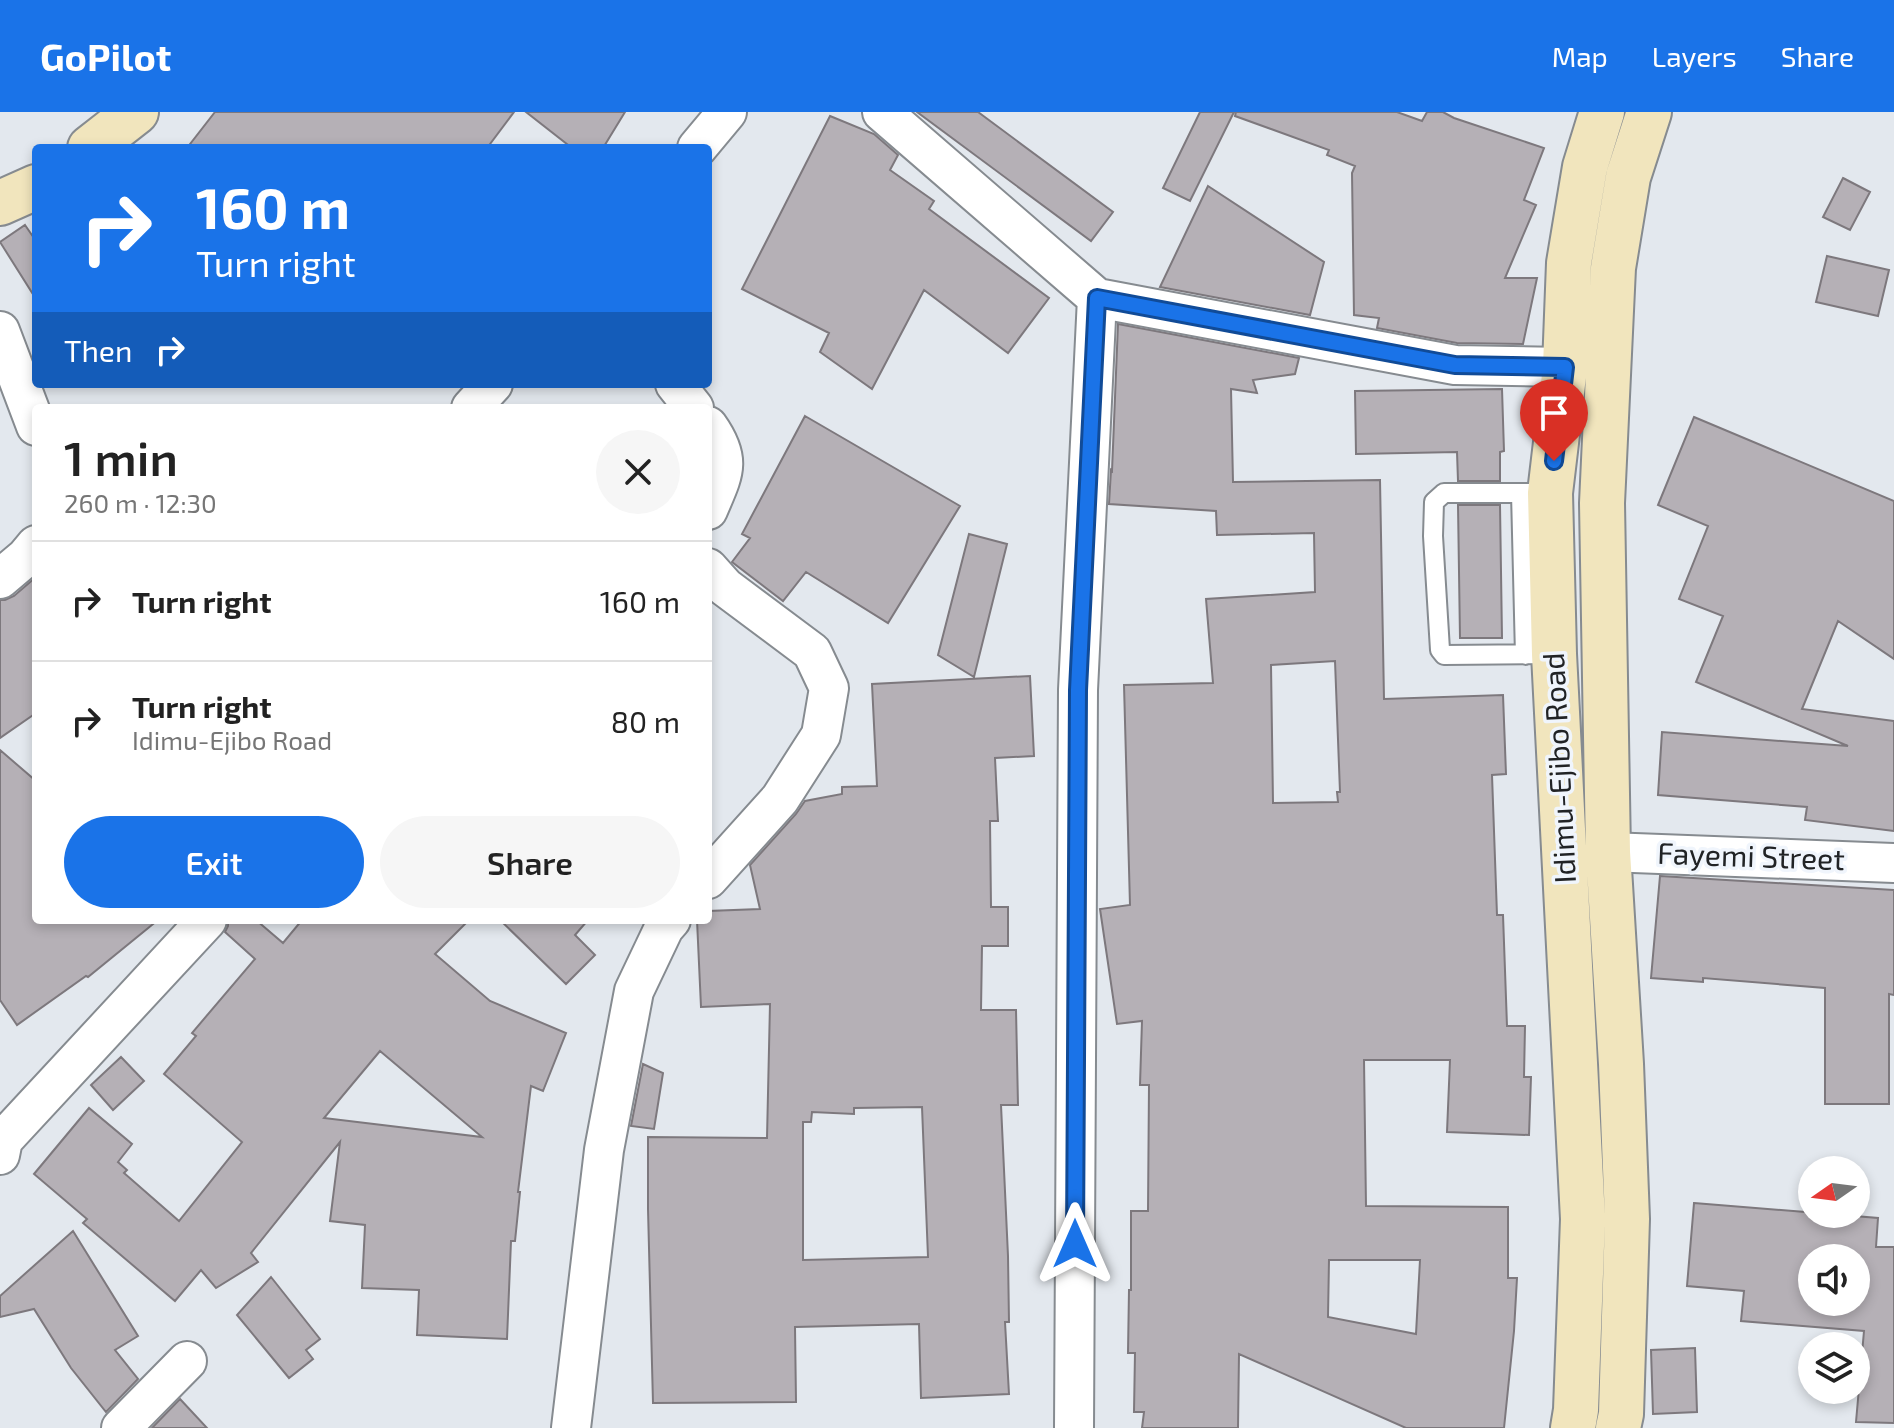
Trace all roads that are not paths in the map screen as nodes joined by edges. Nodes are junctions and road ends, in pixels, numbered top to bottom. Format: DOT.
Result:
graph roads {
  1 [pos="136,112"];
  2 [pos="727,112"];
  3 [pos="882,112"];
  4 [pos="1602,112"];
  5 [pos="1649,112"];
  6 [pos="95,144"];
  7 [pos="700,144"];
  8 [pos="32,189"];
  9 [pos="0,203"];
  10 [pos="1097,298"];
  11 [pos="0,331"];
  12 [pos="1565,367"];
  13 [pos="489,388"];
  14 [pos="678,388"];
  15 [pos="475,404"];
  16 [pos="691,404"];
  17 [pos="32,415"];
  18 [pos="712,433"];
  19 [pos="1535,493"];
  20 [pos="712,500"];
  21 [pos="32,550"];
  22 [pos="712,572"];
  23 [pos="0,579"];
  24 [pos="1539,654"];
  25 [pos="1608,852"];
  26 [pos="1894,863"];
  27 [pos="712,875"];
  28 [pos="203,924"];
  29 [pos="668,924"];
  30 [pos="0,1155"];
  31 [pos="187,1361"];
  32 [pos="121,1428"];
  33 [pos="571,1428"];
  34 [pos="1074,1428"];
  35 [pos="1573,1428"];
  36 [pos="1618,1428"];
  1 -- 6 [label="main road"];
  2 -- 7 [label="street"];
  3 -- 10 [label="street"];
  4 -- 12 [label="main road, Idimu-Ejibo Road"];
  5 -- 25 [label="main road, Idimu-Ejibo Road"];
  8 -- 9 [label="main road"];
  10 -- 12 [label="street"];
  10 -- 34 [label="street"];
  11 -- 17 [label="street"];
  12 -- 19 [label="main road, Idimu-Ejibo Road"];
  13 -- 15 [label="street"];
  14 -- 16 [label="street"];
  18 -- 20 [label="street"];
  19 -- 24 [label="main road, Idimu-Ejibo Road"];
  19 -- 24 [label="lane"];
  21 -- 23 [label="street"];
  22 -- 27 [label="street"];
  24 -- 35 [label="main road, Idimu-Ejibo Road"];
  25 -- 26 [label="street, Fayemi Street"];
  25 -- 36 [label="main road, Idimu-Ejibo Road"];
  28 -- 30 [label="street"];
  29 -- 33 [label="street"];
  31 -- 32 [label="street"];
}
